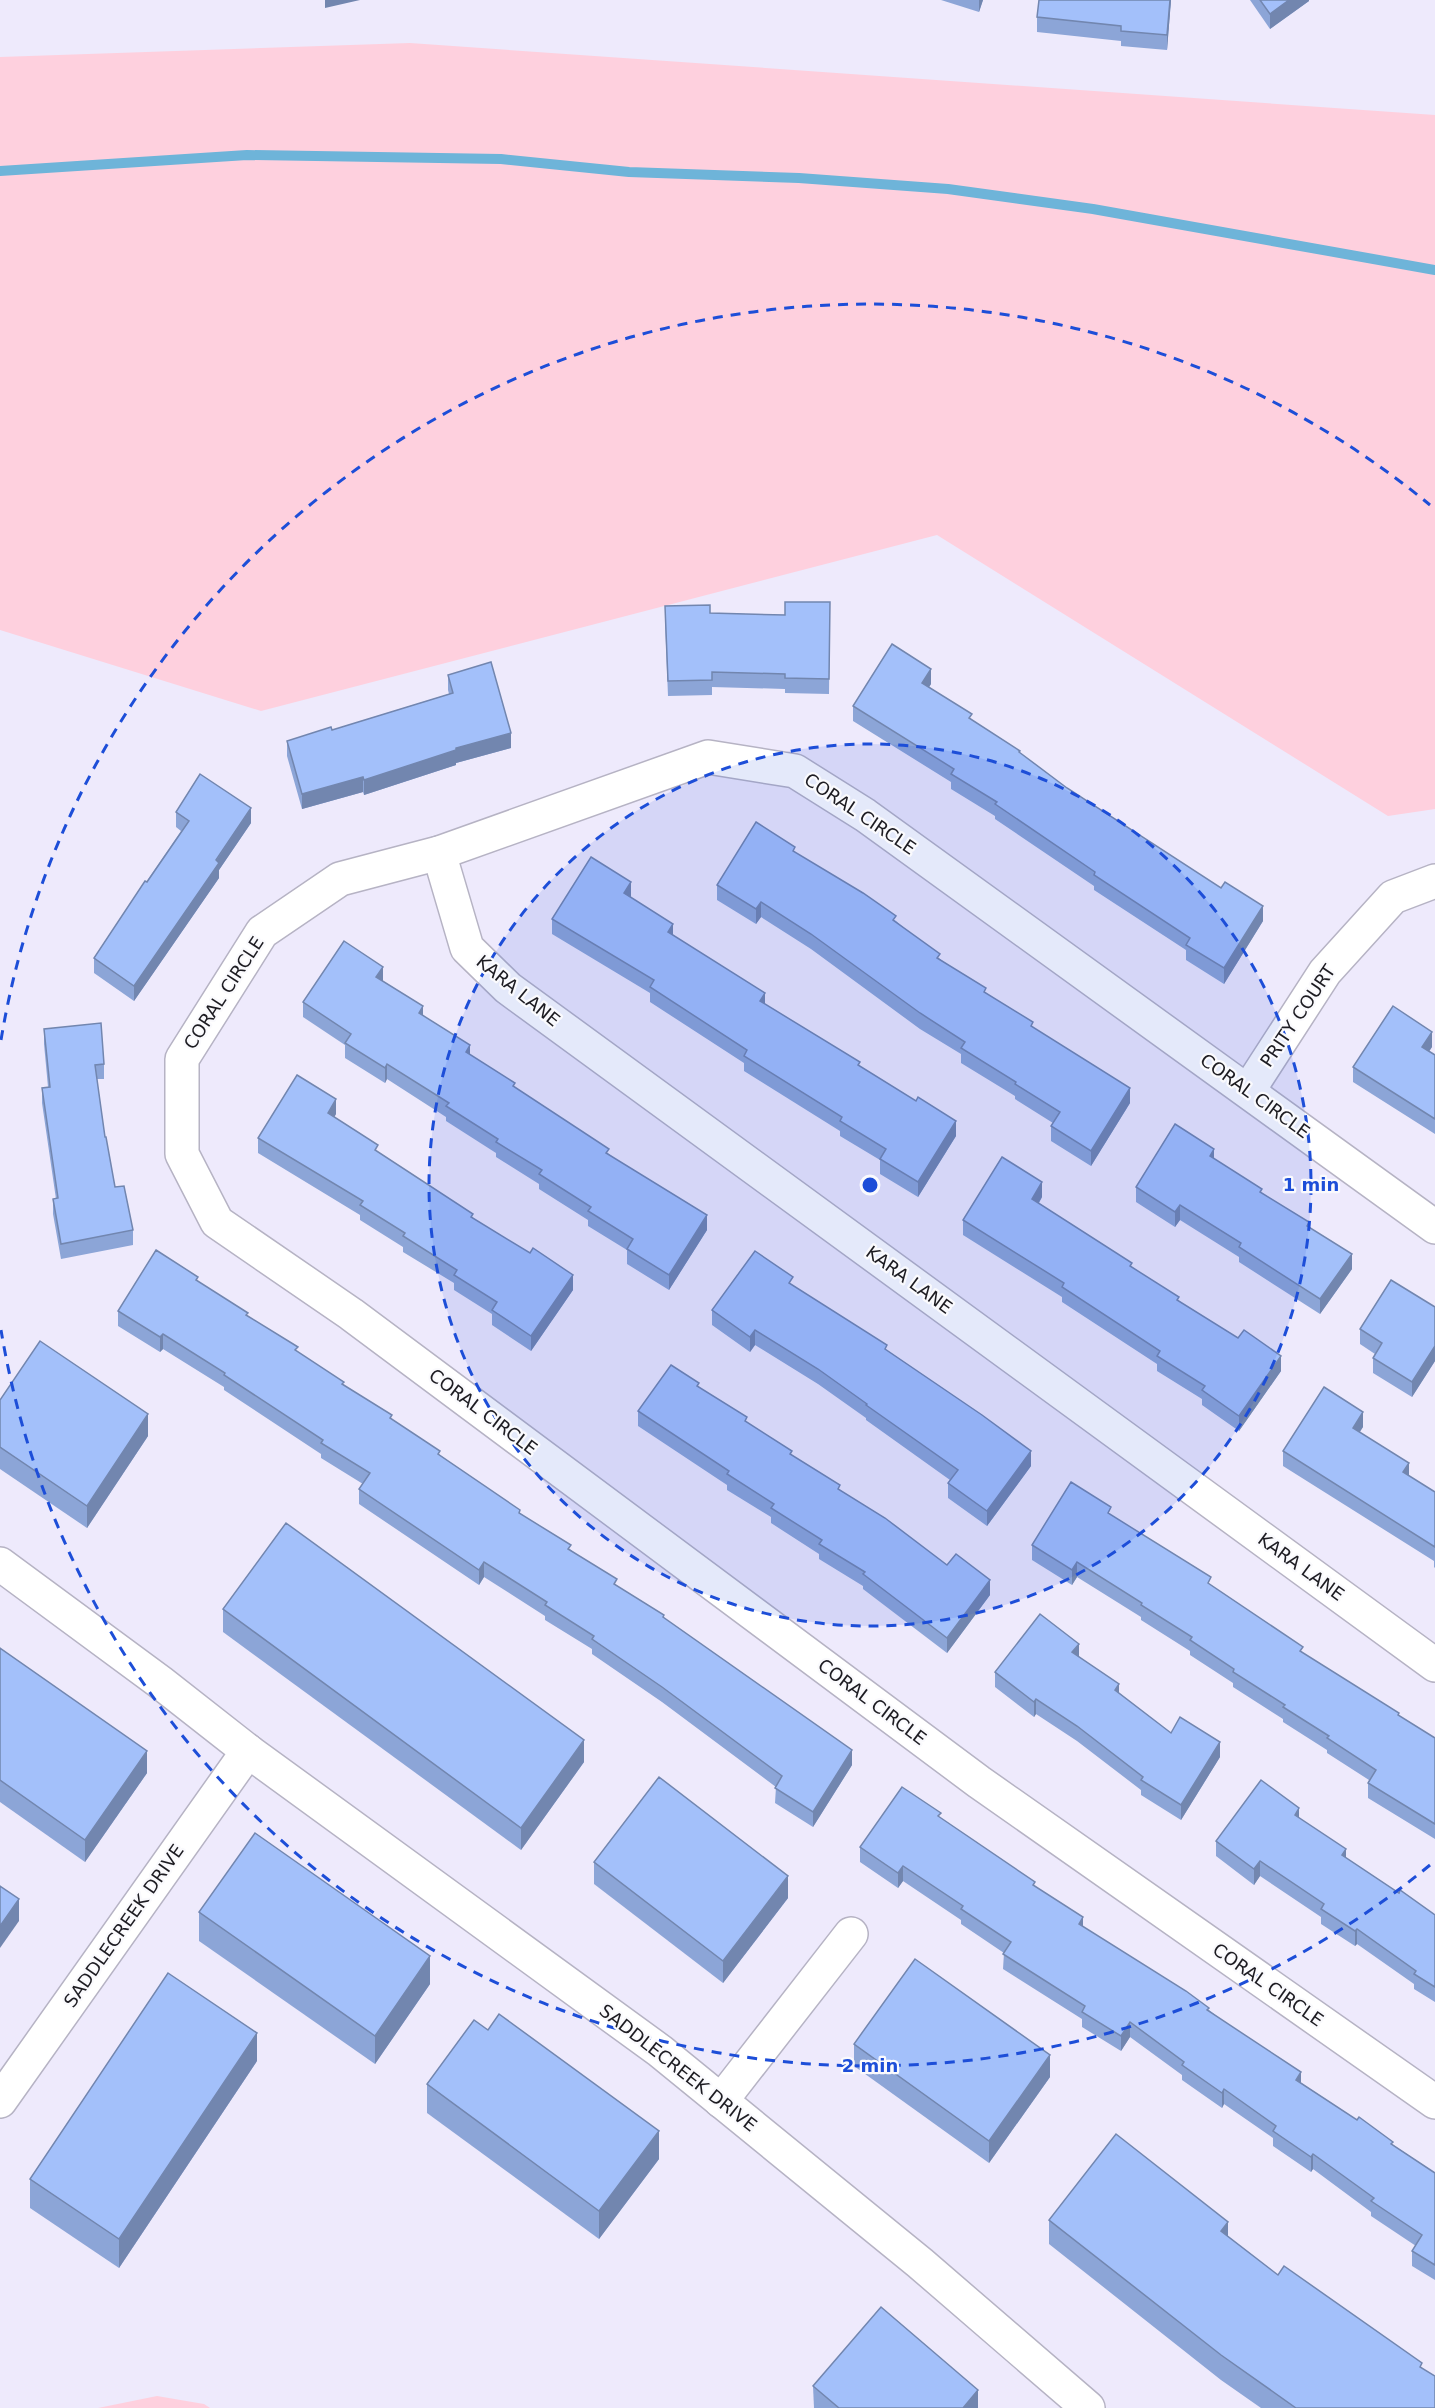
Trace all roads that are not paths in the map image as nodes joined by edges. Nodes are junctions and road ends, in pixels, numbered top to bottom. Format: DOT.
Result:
graph roads {
  1 [pos="439,853"];
  2 [pos="1435,881"];
  3 [pos="1248,1091"];
  4 [pos="1435,1227"];
  5 [pos="0,1564"];
  6 [pos="1435,1665"];
  7 [pos="248,1751"];
  8 [pos="852,1934"];
  9 [pos="0,2101"];
  10 [pos="721,2101"];
  11 [pos="1435,2102"];
  12 [pos="1088,2408"];
  1 -- 3 [label="street, CORAL CIRCLE"];
  1 -- 6 [label="street, KARA LANE"];
  1 -- 11 [label="street, CORAL CIRCLE"];
  2 -- 3 [label="street, PRITY COURT"];
  3 -- 4 [label="street, CORAL CIRCLE"];
  5 -- 7 [label="street, SADDLECREEK DRIVE"];
  7 -- 9 [label="street, SADDLECREEK DRIVE"];
  7 -- 10 [label="street, SADDLECREEK DRIVE"];
  8 -- 10 [label="street"];
  10 -- 12 [label="street, SADDLECREEK DRIVE"];
}
